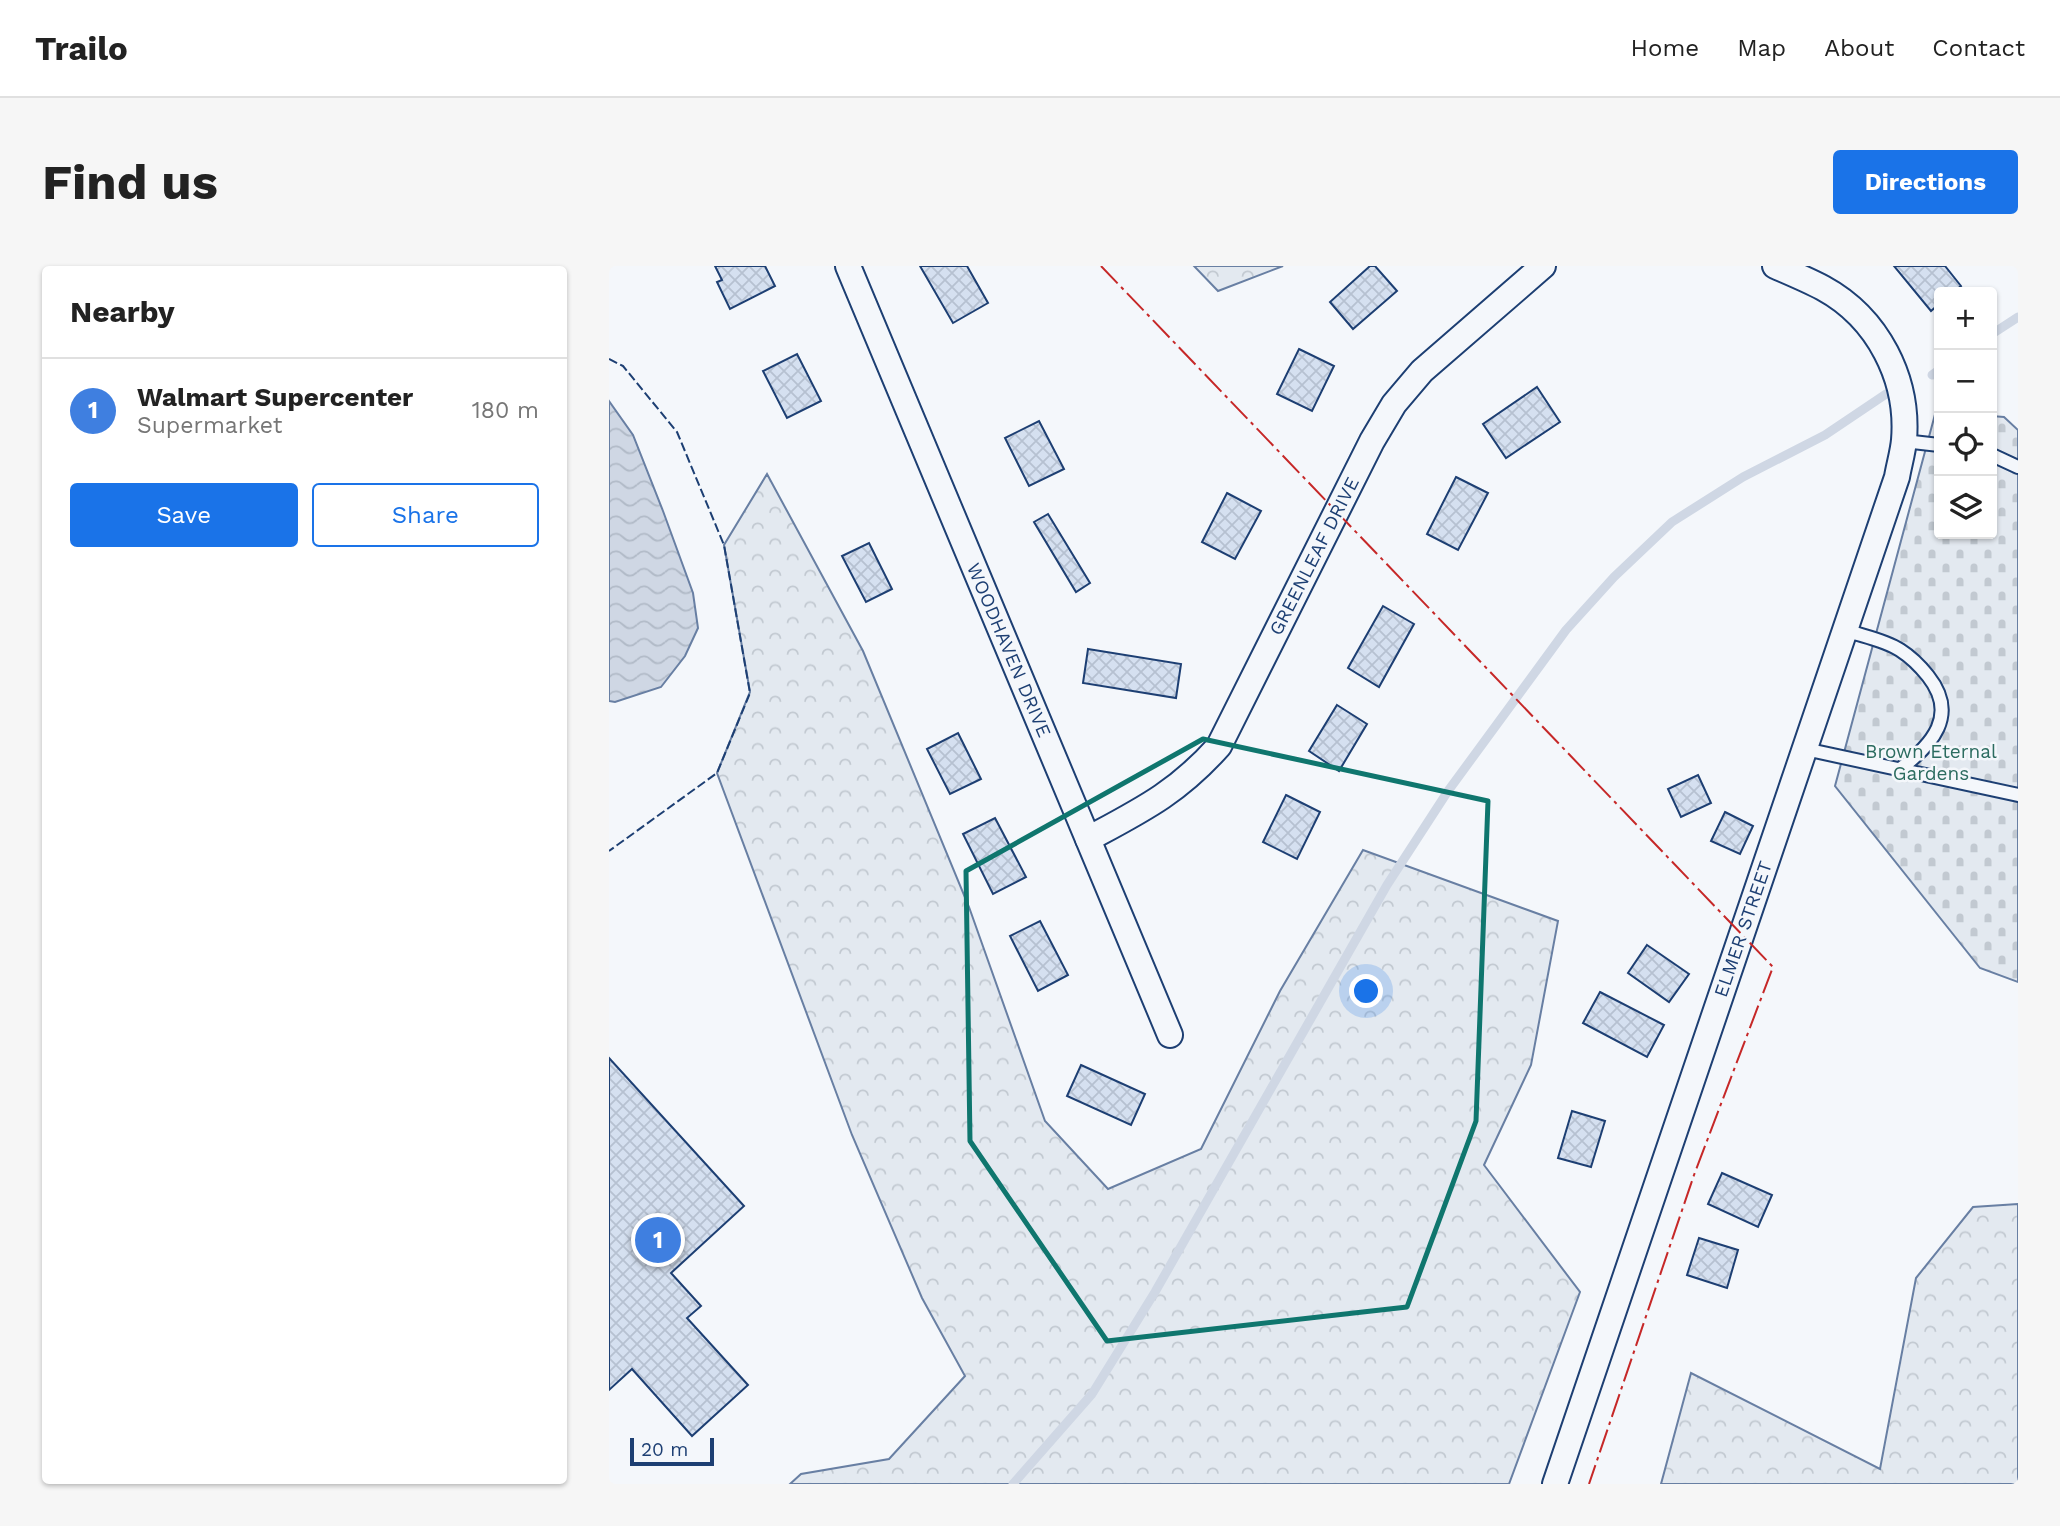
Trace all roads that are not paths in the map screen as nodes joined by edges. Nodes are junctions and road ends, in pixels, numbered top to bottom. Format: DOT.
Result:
graph roads {
  1 [pos="848,266"];
  2 [pos="1543,266"];
  3 [pos="1775,266"];
  4 [pos="1904,441"];
  5 [pos="1934,444"];
  6 [pos="1997,457"];
  7 [pos="2018,467"];
  8 [pos="1845,630"];
  9 [pos="1805,748"];
  10 [pos="1900,769"];
  11 [pos="2018,795"];
  12 [pos="1088,839"];
  13 [pos="1170,1035"];
  14 [pos="1555,1484"];
  1 -- 12 [label="street, WOODHAVEN DRIVE"];
  2 -- 12 [label="street, GREENLEAF DRIVE"];
  3 -- 4 [label="street, ELMER STREET"];
  4 -- 5 [label="lane"];
  4 -- 8 [label="street, ELMER STREET"];
  6 -- 7 [label="lane"];
  8 -- 9 [label="street, ELMER STREET"];
  8 -- 10 [label="lane"];
  9 -- 10 [label="lane"];
  9 -- 14 [label="street, ELMER STREET"];
  10 -- 11 [label="lane"];
  12 -- 13 [label="street, WOODHAVEN DRIVE"];
}
